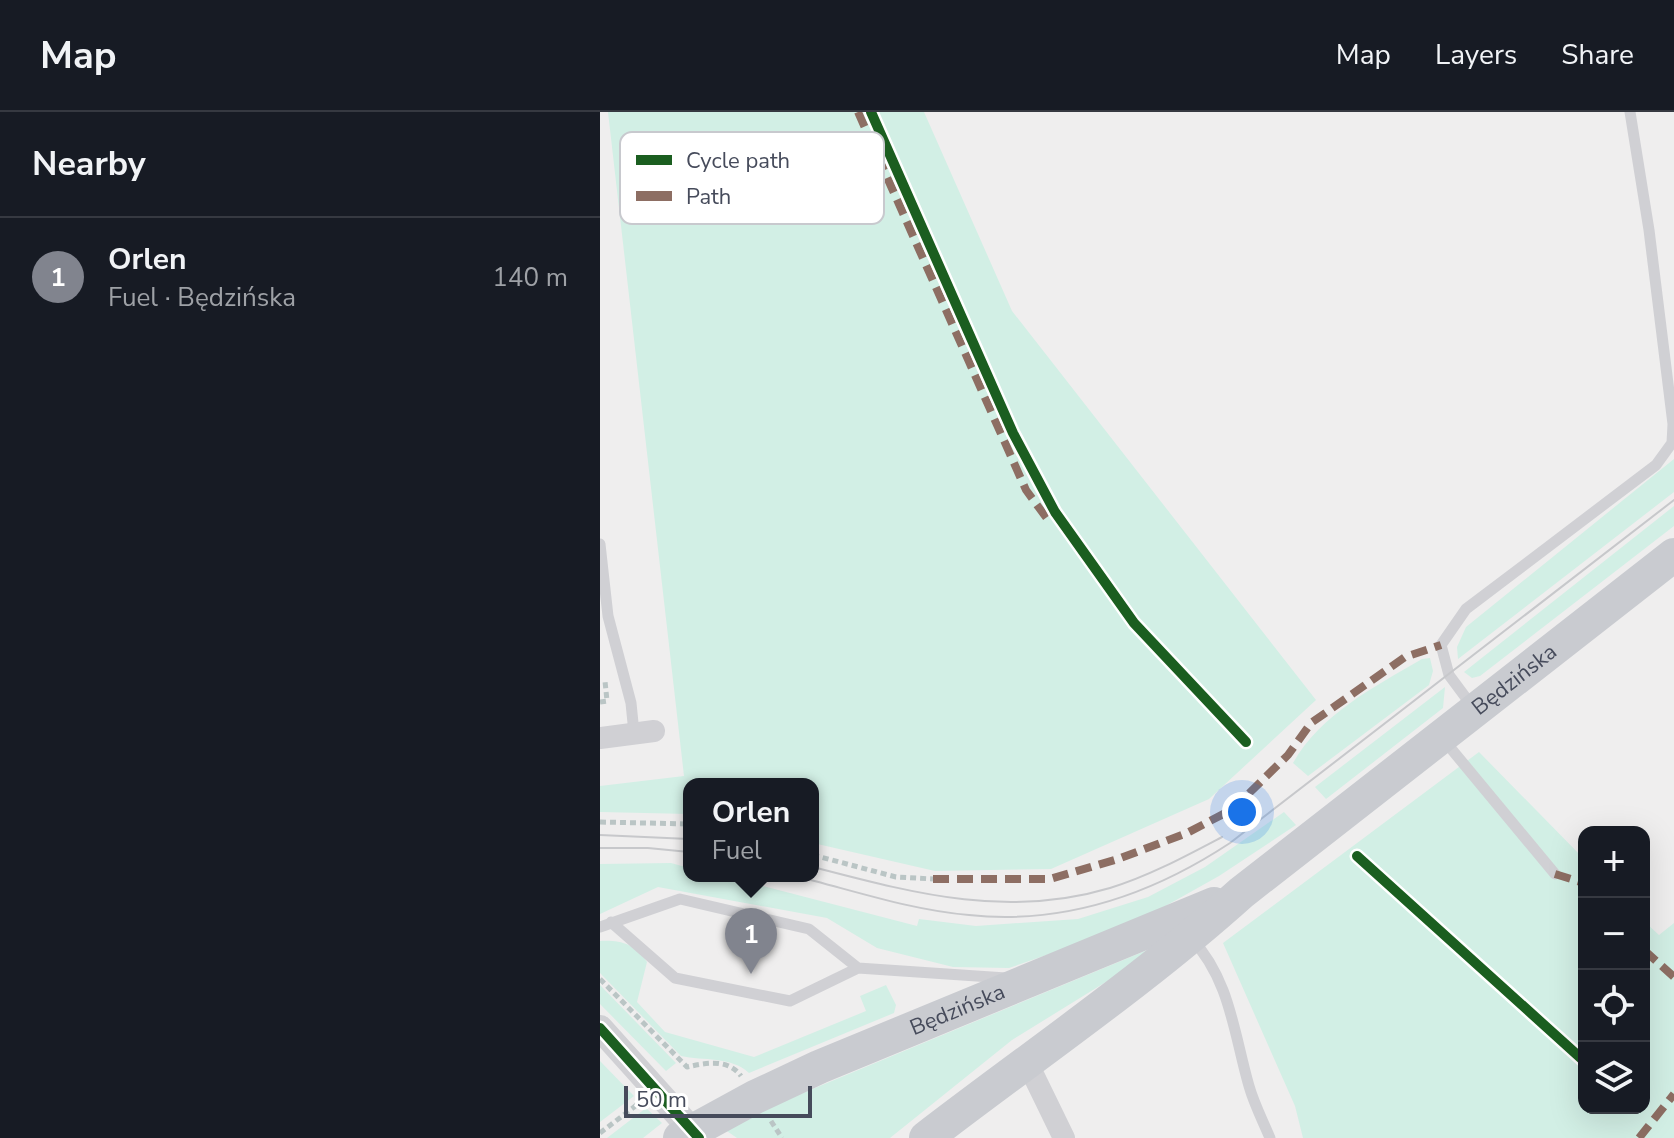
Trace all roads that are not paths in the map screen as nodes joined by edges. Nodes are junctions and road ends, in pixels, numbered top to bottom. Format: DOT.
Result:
graph roads {
  1 [pos="1630,112"];
  2 [pos="600,544"];
  3 [pos="1674,555"];
  4 [pos="1475,710"];
  5 [pos="644,732"];
  6 [pos="1441,736"];
  7 [pos="600,738"];
  8 [pos="1555,874"];
  9 [pos="1241,893"];
  10 [pos="606,924"];
  11 [pos="1191,938"];
  12 [pos="858,968"];
  13 [pos="1028,980"];
  14 [pos="600,1028"];
  15 [pos="1026,1060"];
  16 [pos="690,1135"];
  17 [pos="926,1138"];
  18 [pos="1064,1138"];
  19 [pos="1270,1138"];
  1 -- 4 [label="lane"];
  2 -- 5 [label="lane"];
  3 -- 4 [label="main road, Będzińska"];
  4 -- 6 [label="main road, Będzińska"];
  5 -- 7 [label="street"];
  6 -- 8 [label="lane"];
  6 -- 9 [label="main road, Będzińska"];
  9 -- 11 [label="main road, Będzińska"];
  9 -- 13 [label="main road, Będzińska"];
  10 -- 12 [label="lane"];
  10 -- 12 [label="lane"];
  11 -- 15 [label="main road, Będzińska"];
  11 -- 19 [label="lane"];
  12 -- 13 [label="lane"];
  13 -- 16 [label="main road, Będzińska"];
  14 -- 16 [label="street"];
  15 -- 17 [label="main road, Będzińska"];
  15 -- 18 [label="street"];
}
